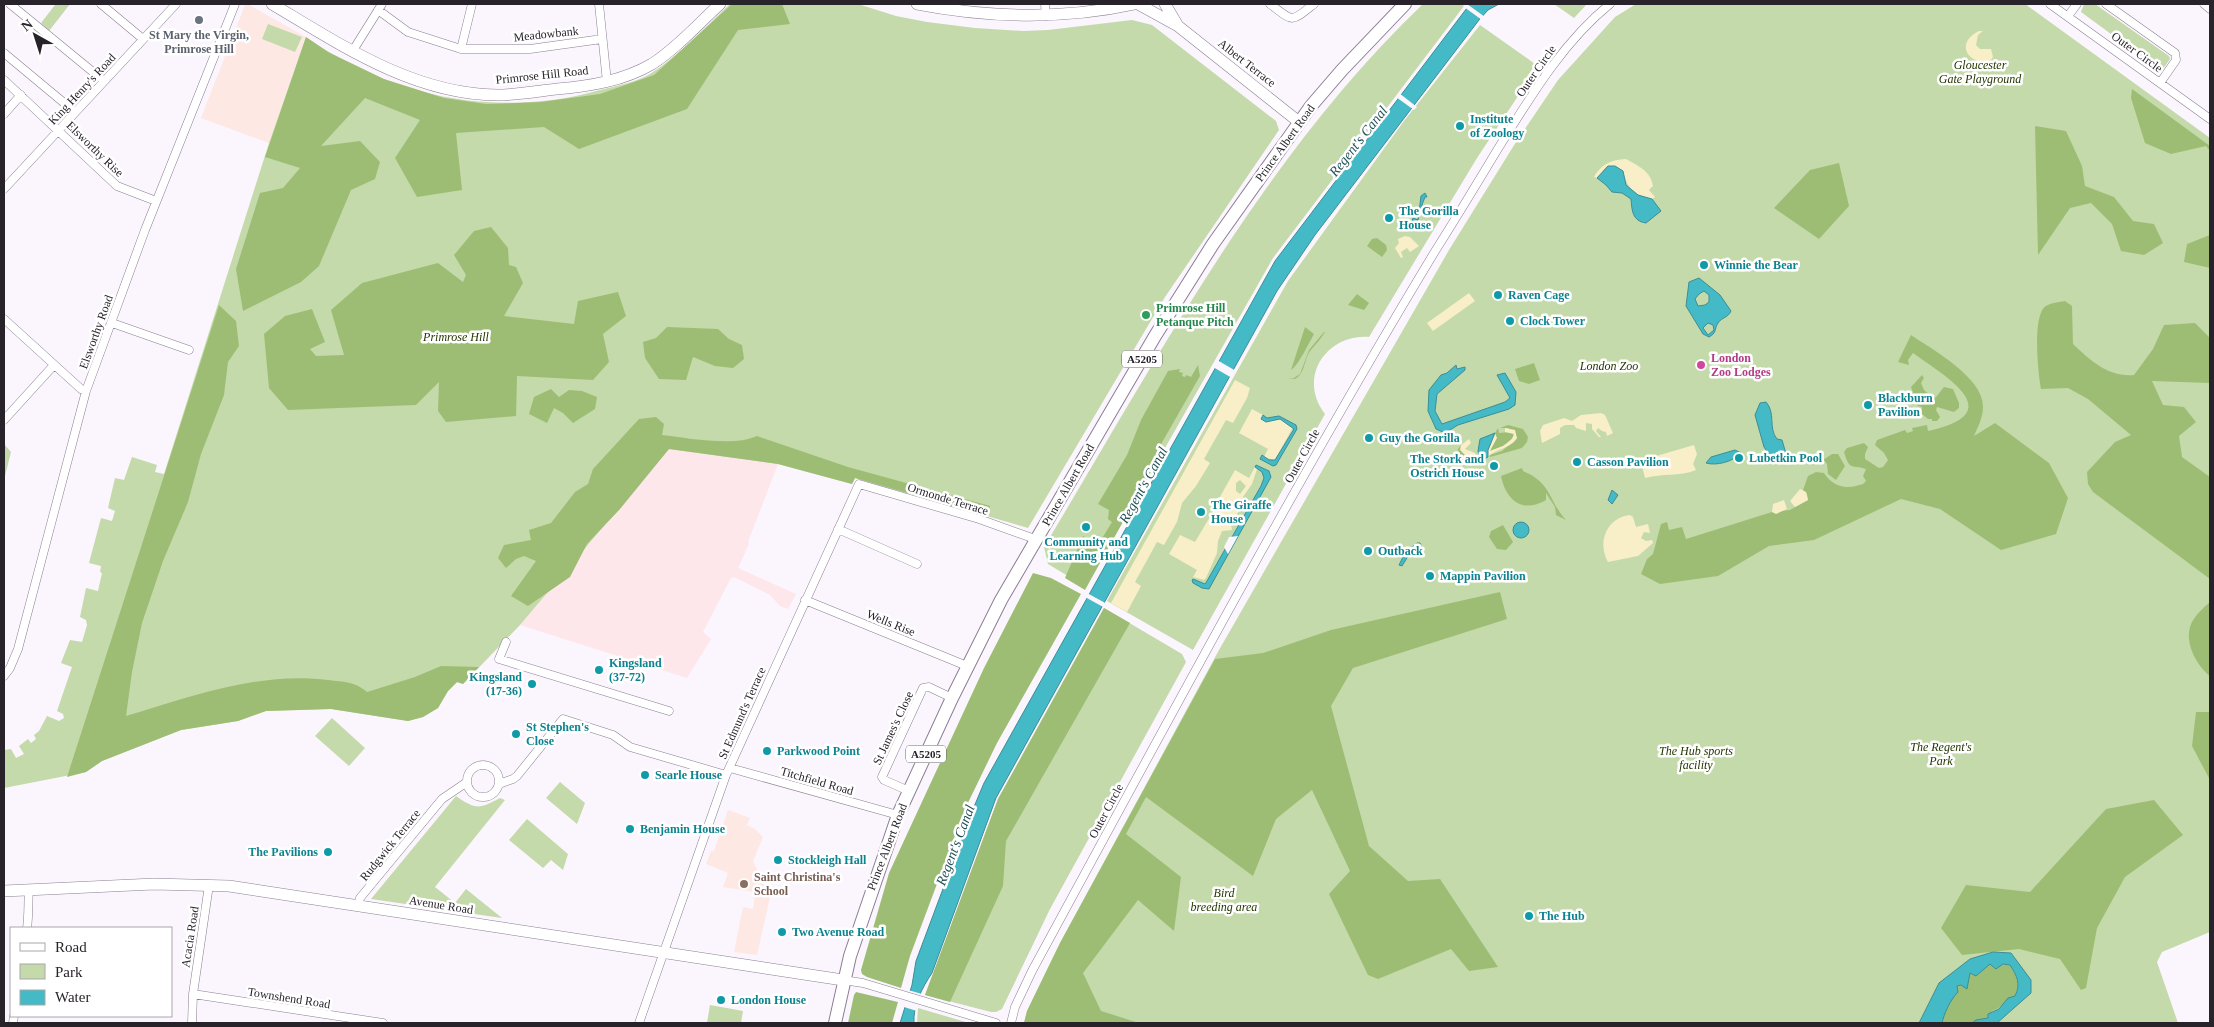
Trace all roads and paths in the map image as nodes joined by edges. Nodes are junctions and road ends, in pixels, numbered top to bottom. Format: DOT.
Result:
graph roads {
  1 [pos="10,4"];
  2 [pos="101,4"];
  3 [pos="176,4"];
  4 [pos="235,4"];
  5 [pos="272,4"];
  6 [pos="472,4"];
  7 [pos="600,4"];
  8 [pos="720,4"];
  9 [pos="917,4"];
  10 [pos="1045,4"];
  11 [pos="1136,4"];
  12 [pos="1165,4"];
  13 [pos="1270,4"];
  14 [pos="1314,4"];
  15 [pos="1405,4"];
  16 [pos="1610,4"];
  17 [pos="2050,4"];
  18 [pos="2077,4"];
  19 [pos="2106,4"];
  20 [pos="2204,4"];
  21 [pos="380,7"];
  22 [pos="2210,9"];
  23 [pos="1046,16"];
  24 [pos="2068,16"];
  25 [pos="1178,26"];
  26 [pos="144,39"];
  27 [pos="602,39"];
  28 [pos="461,49"];
  29 [pos="352,52"];
  30 [pos="4,53"];
  31 [pos="4,80"];
  32 [pos="104,81"];
  33 [pos="607,82"];
  34 [pos="2160,83"];
  35 [pos="21,95"];
  36 [pos="75,112"];
  37 [pos="4,114"];
  38 [pos="2210,119"];
  39 [pos="1299,122"];
  40 [pos="59,130"];
  41 [pos="4,189"];
  42 [pos="156,201"];
  43 [pos="4,319"];
  44 [pos="112,323"];
  45 [pos="190,350"];
  46 [pos="54,364"];
  47 [pos="86,391"];
  48 [pos="4,420"];
  49 [pos="856,490"];
  50 [pos="838,529"];
  51 [pos="1036,540"];
  52 [pos="916,564"];
  53 [pos="805,600"];
  54 [pos="506,642"];
  55 [pos="968,666"];
  56 [pos="4,676"];
  57 [pos="952,698"];
  58 [pos="669,711"];
  59 [pos="728,771"];
  60 [pos="468,782"];
  61 [pos="499,784"];
  62 [pos="909,791"];
  63 [pos="898,815"];
  64 [pos="209,885"];
  65 [pos="29,889"];
  66 [pos="4,891"];
  67 [pos="358,906"];
  68 [pos="27,927"];
  69 [pos="663,953"];
  70 [pos="844,980"];
  71 [pos="192,994"];
  72 [pos="192,1023"];
  73 [pos="382,1023"];
  74 [pos="639,1023"];
  75 [pos="835,1023"];
  76 [pos="996,1023"];
  77 [pos="1011,1023"];
  1 -- 32 [label="street"];
  2 -- 26 [label="street"];
  3 -- 26 [label="street, King Henry's Road"];
  4 -- 42 [label="street, Elsworthy Road"];
  5 -- 29 [label="street, Primrose Hill Road"];
  6 -- 28 [label="street"];
  7 -- 27 [label="street"];
  8 -- 33 [label="street, Primrose Hill Road"];
  9 -- 23 [label="street"];
  10 -- 23 [label="street"];
  11 -- 23 [label="street"];
  11 -- 25 [label="street, Albert Terrace"];
  12 -- 25 [label="street, Albert Terrace"];
  13 -- 14 [label="street"];
  15 -- 39 [label="main road, Prince Albert Road / A5205"];
  16 -- 77 [label="street, Outer Circle"];
  17 -- 24 [label="street, Outer Circle"];
  18 -- 24 [label="street"];
  19 -- 34 [label="street"];
  20 -- 22 [label="street"];
  21 -- 28 [label="street, Meadowbank"];
  21 -- 29 [label="street"];
  24 -- 34 [label="street, Outer Circle"];
  25 -- 39 [label="street, Albert Terrace"];
  26 -- 32 [label="street, King Henry's Road"];
  27 -- 28 [label="street, Meadowbank"];
  27 -- 33 [label="street"];
  29 -- 33 [label="street, Primrose Hill Road"];
  30 -- 36 [label="street"];
  31 -- 35 [label="street, Elsworthy Rise"];
  32 -- 36 [label="street, King Henry's Road"];
  34 -- 38 [label="street, Outer Circle"];
  35 -- 37 [label="street"];
  35 -- 40 [label="street, Elsworthy Rise"];
  36 -- 40 [label="street, King Henry's Road"];
  39 -- 51 [label="main road, Prince Albert Road / A5205"];
  40 -- 41 [label="street, King Henry's Road"];
  40 -- 42 [label="street, Elsworthy Rise"];
  42 -- 44 [label="street, Elsworthy Road"];
  43 -- 46 [label="street"];
  44 -- 45 [label="street"];
  44 -- 47 [label="street, Elsworthy Road"];
  46 -- 47 [label="street"];
  46 -- 48 [label="street"];
  47 -- 56 [label="street, Elsworthy Road"];
  49 -- 50 [label="street, St Edmund's Terrace"];
  49 -- 51 [label="street, Ormonde Terrace"];
  50 -- 52 [label="street"];
  50 -- 53 [label="street, St Edmund's Terrace"];
  51 -- 55 [label="main road, Prince Albert Road / A5205"];
  53 -- 55 [label="street, Wells Rise"];
  53 -- 59 [label="street, St Edmund's Terrace"];
  54 -- 58 [label="street"];
  55 -- 57 [label="main road, Prince Albert Road / A5205"];
  57 -- 62 [label="main road, Prince Albert Road / A5205"];
  57 -- 62 [label="street, St James's Close"];
  59 -- 61 [label="street, Titchfield Road"];
  59 -- 63 [label="street, Titchfield Road"];
  59 -- 69 [label="street, St Edmund's Terrace"];
  60 -- 61 [label="street"];
  60 -- 61 [label="street"];
  60 -- 67 [label="street, Rudgwick Terrace"];
  62 -- 63 [label="main road, Prince Albert Road / A5205"];
  63 -- 70 [label="main road, Prince Albert Road / A5205"];
  64 -- 65 [label="street, Avenue Road"];
  64 -- 67 [label="street, Avenue Road"];
  64 -- 71 [label="street, Acacia Road"];
  65 -- 66 [label="street, Avenue Road"];
  65 -- 68 [label="street"];
  67 -- 69 [label="street, Avenue Road"];
  69 -- 70 [label="street, Avenue Road"];
  69 -- 74 [label="street, St Edmund's Terrace"];
  70 -- 75 [label="main road, Prince Albert Road / A5205"];
  70 -- 76 [label="street, Avenue Road"];
  71 -- 72 [label="street, Acacia Road"];
  71 -- 73 [label="street, Townshend Road"];
}
